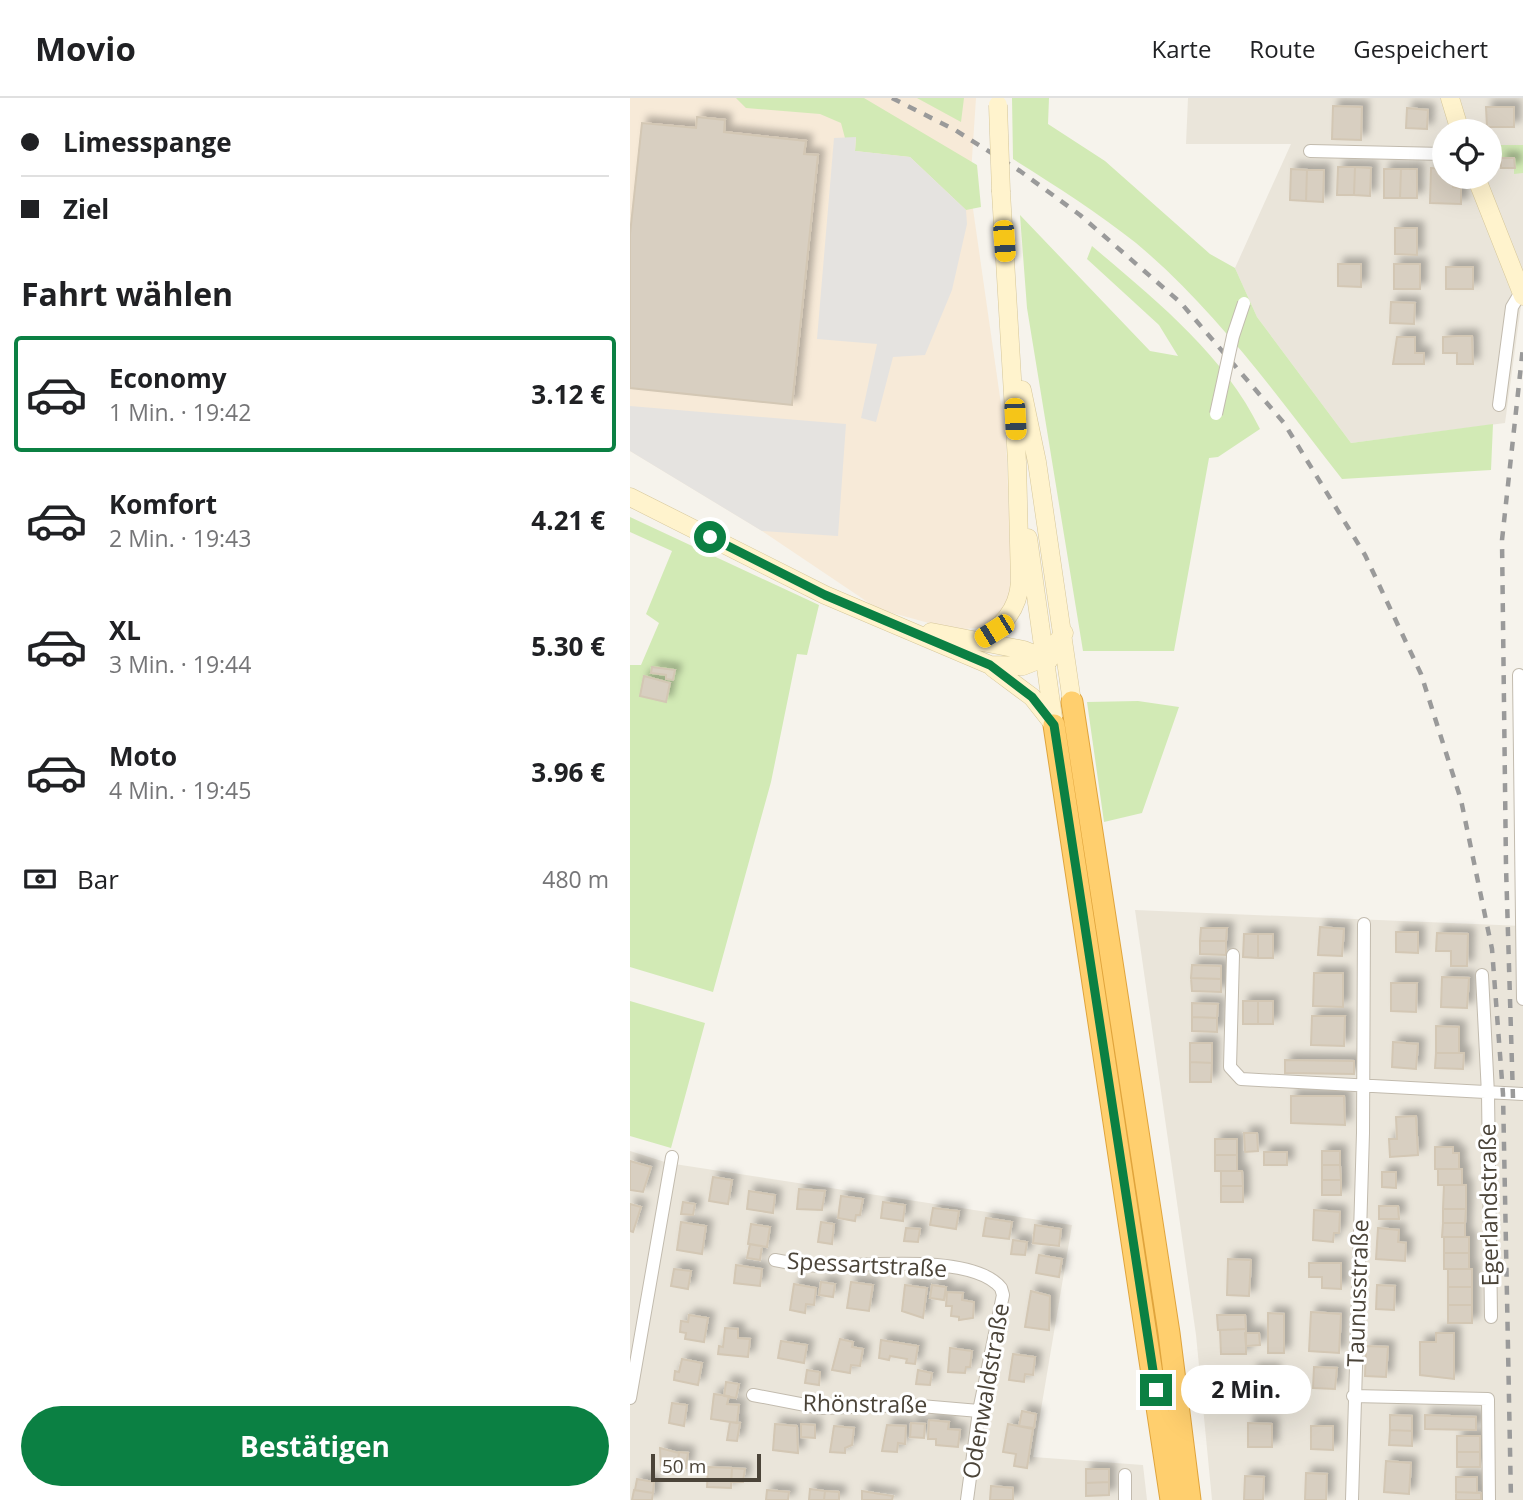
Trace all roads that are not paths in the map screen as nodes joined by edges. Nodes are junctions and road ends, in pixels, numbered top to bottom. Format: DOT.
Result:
graph roads {
  1 [pos="1450,98"];
  2 [pos="998,102"];
  3 [pos="1456,119"];
  4 [pos="1310,151"];
  5 [pos="1432,154"];
  6 [pos="1481,189"];
  7 [pos="1522,294"];
  8 [pos="1244,303"];
  9 [pos="1009,328"];
  10 [pos="1499,405"];
  11 [pos="1216,414"];
  12 [pos="1017,462"];
  13 [pos="634,496"];
  14 [pos="897,624"];
  15 [pos="1063,633"];
  16 [pos="976,642"];
  17 [pos="1046,657"];
  18 [pos="990,665"];
  19 [pos="1519,675"];
  20 [pos="1072,702"];
  21 [pos="1054,725"];
  22 [pos="1364,924"];
  23 [pos="1233,955"];
  24 [pos="1482,975"];
  25 [pos="1523,999"];
  26 [pos="1363,1086"];
  27 [pos="1488,1094"];
  28 [pos="1523,1094"];
  29 [pos="672,1157"];
  30 [pos="775,1260"];
  31 [pos="998,1283"];
  32 [pos="1490,1317"];
  33 [pos="753,1395"];
  34 [pos="1353,1396"];
  35 [pos="630,1398"];
  36 [pos="979,1411"];
  37 [pos="1125,1475"];
  38 [pos="967,1500"];
  39 [pos="1125,1500"];
  40 [pos="1171,1500"];
  41 [pos="1191,1500"];
  42 [pos="1352,1500"];
  43 [pos="1489,1500"];
  1 -- 3 [label="main road"];
  2 -- 9 [label="main road, bridge"];
  4 -- 5 [label="street"];
  6 -- 7 [label="main road"];
  7 -- 10 [label="street"];
  8 -- 11 [label="street, bridge"];
  9 -- 12 [label="main road"];
  9 -- 15 [label="main road"];
  12 -- 16 [label="main road"];
  12 -- 17 [label="main road"];
  13 -- 14 [label="main road"];
  14 -- 16 [label="main road"];
  14 -- 18 [label="main road"];
  15 -- 17 [label="main road"];
  15 -- 20 [label="main road"];
  16 -- 17 [label="main road"];
  17 -- 18 [label="main road"];
  17 -- 20 [label="main road"];
  17 -- 21 [label="main road"];
  18 -- 21 [label="main road"];
  19 -- 25 [label="street"];
  20 -- 41 [label="highway"];
  21 -- 40 [label="highway"];
  22 -- 26 [label="street, Taunusstraße"];
  23 -- 26 [label="street"];
  24 -- 27 [label="street"];
  26 -- 27 [label="street"];
  26 -- 34 [label="street, Taunusstraße"];
  27 -- 28 [label="street"];
  27 -- 32 [label="street, Egerlandstraße"];
  29 -- 35 [label="street"];
  30 -- 31 [label="street, Spessartstraße"];
  31 -- 36 [label="street, Odenwaldstraße"];
  33 -- 36 [label="street, Rhönstraße"];
  34 -- 42 [label="street, Taunusstraße"];
  34 -- 43 [label="street"];
  36 -- 38 [label="street, Odenwaldstraße"];
  37 -- 39 [label="street"];
}
